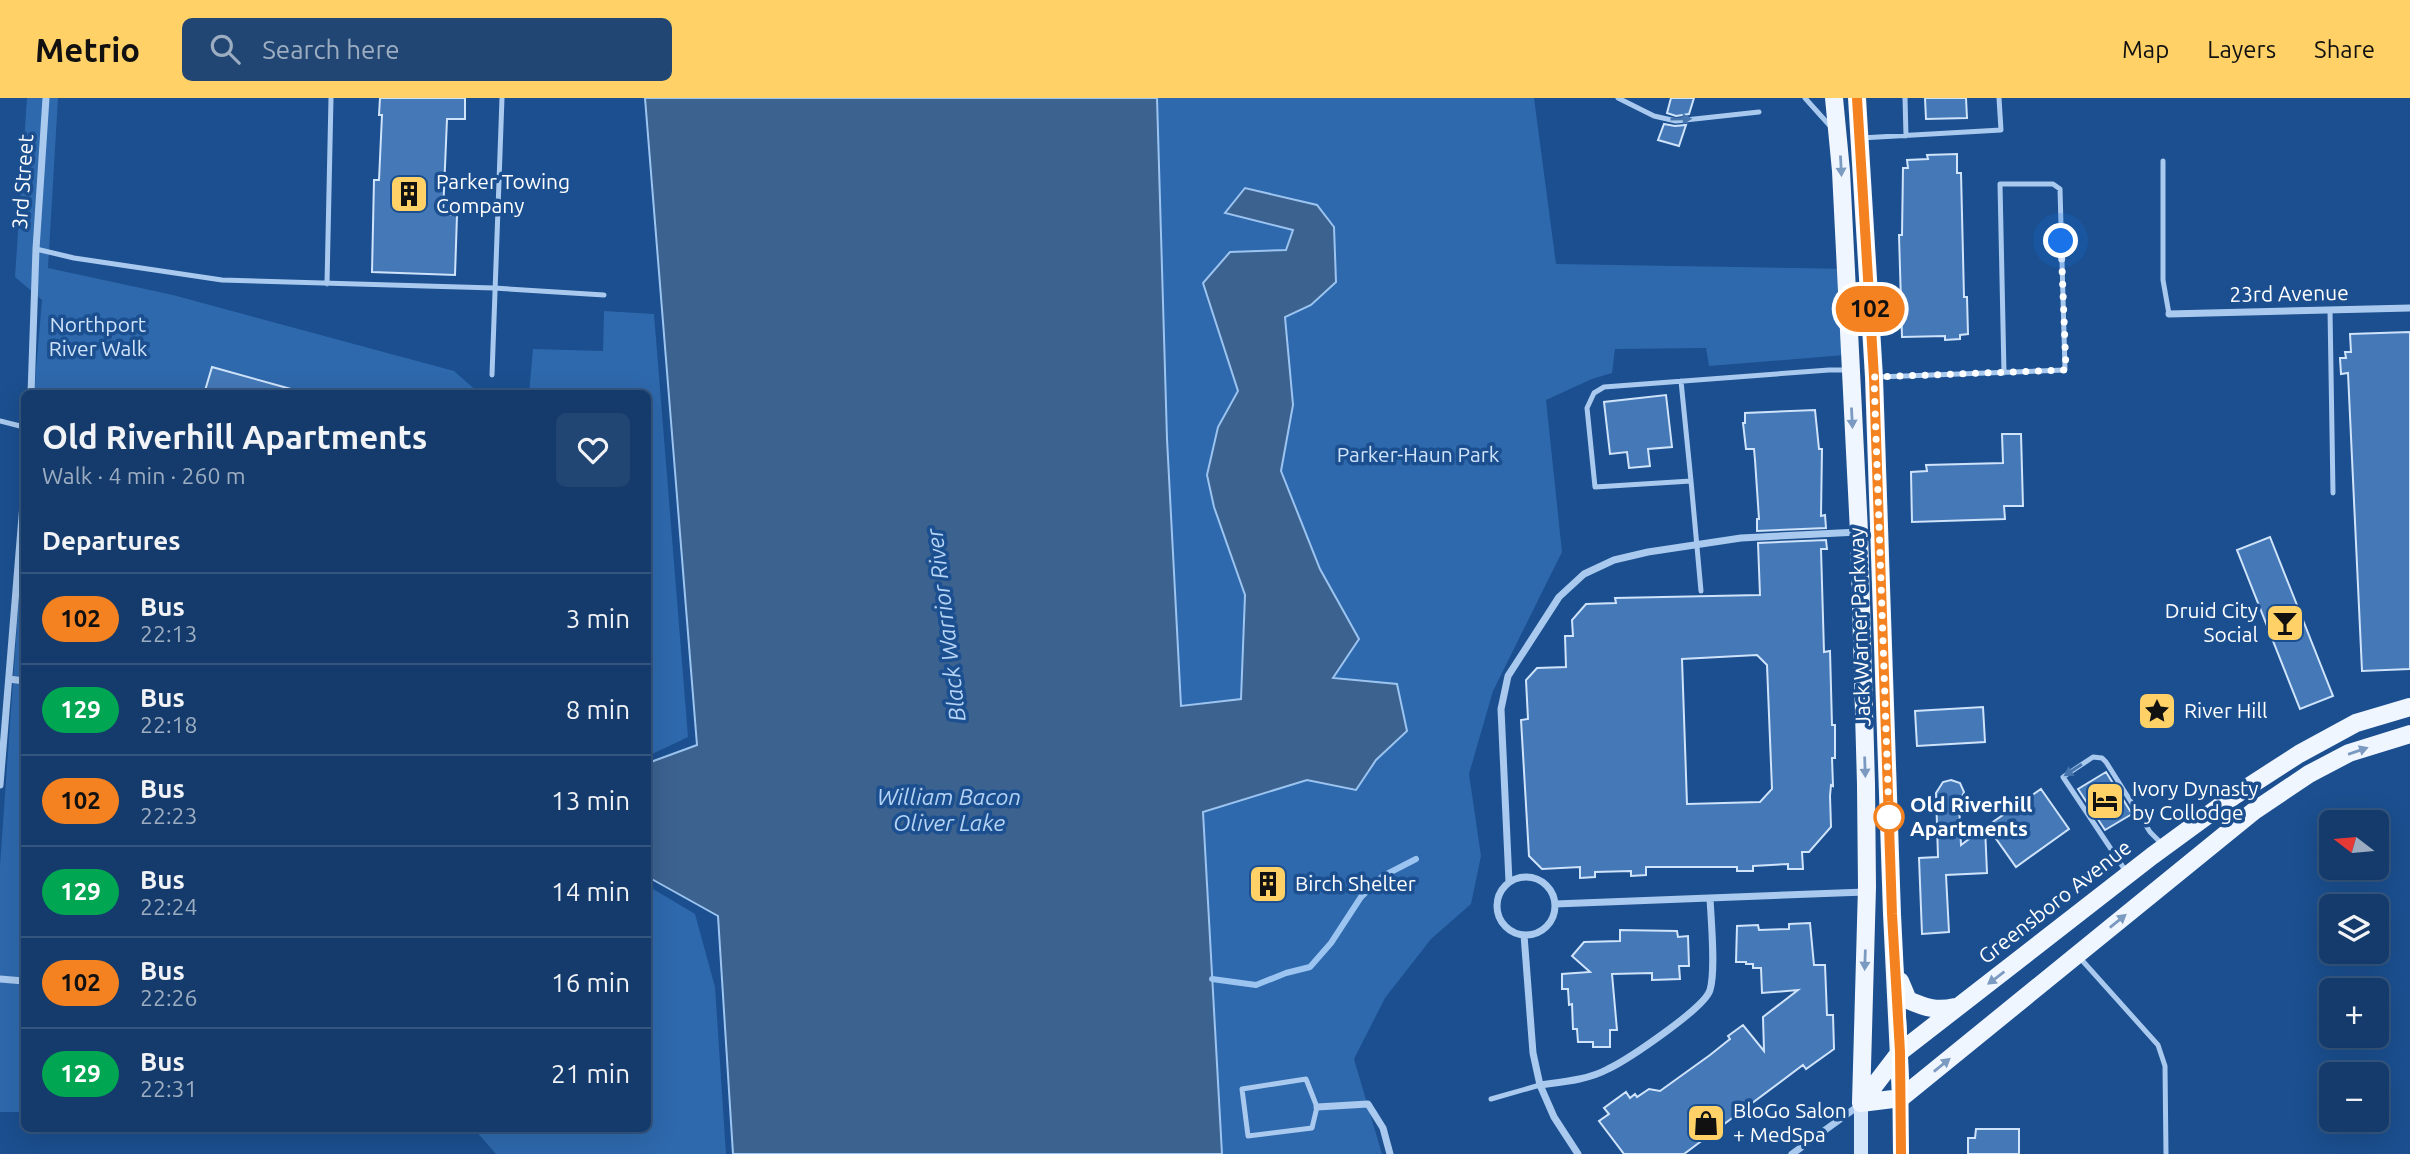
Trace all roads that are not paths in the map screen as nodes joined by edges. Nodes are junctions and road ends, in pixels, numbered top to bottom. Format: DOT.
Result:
graph roads {
  1 [pos="46,98"];
  2 [pos="331,98"];
  3 [pos="502,98"];
  4 [pos="1618,98"];
  5 [pos="1805,98"];
  6 [pos="1834,98"];
  7 [pos="1857,98"];
  8 [pos="1905,98"];
  9 [pos="1999,98"];
  10 [pos="1759,112"];
  11 [pos="1839,136"];
  12 [pos="1906,136"];
  13 [pos="1860,138"];
  14 [pos="2163,161"];
  15 [pos="36,250"];
  16 [pos="327,284"];
  17 [pos="494,288"];
  18 [pos="604,295"];
  19 [pos="2410,308"];
  20 [pos="2330,310"];
  21 [pos="2169,314"];
  22 [pos="1850,370"];
  23 [pos="2004,373"];
  24 [pos="492,375"];
  25 [pos="1874,377"];
  26 [pos="1681,381"];
  27 [pos="31,390"];
  28 [pos="0,421"];
  29 [pos="21,426"];
  30 [pos="1691,481"];
  31 [pos="2333,493"];
  32 [pos="21,530"];
  33 [pos="1859,532"];
  34 [pos="1698,544"];
  35 [pos="1701,591"];
  36 [pos="0,678"];
  37 [pos="9,680"];
  38 [pos="21,681"];
  39 [pos="2410,707"];
  40 [pos="2410,734"];
  41 [pos="2,740"];
  42 [pos="0,785"];
  43 [pos="2165,847"];
  44 [pos="2128,875"];
  45 [pos="1509,882"];
  46 [pos="1867,892"];
  47 [pos="1710,898"];
  48 [pos="1555,904"];
  49 [pos="1524,935"];
  50 [pos="2077,955"];
  51 [pos="1895,969"];
  52 [pos="0,979"];
  53 [pos="21,981"];
  54 [pos="1959,1006"];
  55 [pos="1900,1052"];
  56 [pos="1540,1085"];
  57 [pos="1901,1098"];
  58 [pos="1491,1099"];
  59 [pos="1861,1103"];
  60 [pos="1317,1107"];
  61 [pos="1390,1154"];
  62 [pos="1578,1154"];
  63 [pos="1792,1154"];
  64 [pos="1861,1154"];
  65 [pos="1901,1154"];
  66 [pos="2166,1154"];
  1 -- 15 [label="street, 3rd Street"];
  2 -- 16 [label="lane"];
  3 -- 17 [label="lane"];
  4 -- 10 [label="lane, one-way"];
  5 -- 11 [label="lane"];
  6 -- 11 [label="main road, Jack Warner Parkway"];
  7 -- 13 [label="main road, Jack Warner Parkway"];
  8 -- 12 [label="lane"];
  9 -- 12 [label="lane"];
  11 -- 22 [label="main road, Jack Warner Parkway, one-way"];
  12 -- 13 [label="lane"];
  13 -- 25 [label="main road, Jack Warner Parkway"];
  14 -- 21 [label="lane"];
  15 -- 16 [label="lane"];
  15 -- 27 [label="street, 3rd Street"];
  16 -- 17 [label="lane"];
  17 -- 18 [label="lane"];
  17 -- 24 [label="lane"];
  19 -- 20 [label="street, 23rd Avenue"];
  20 -- 21 [label="street, 23rd Avenue"];
  20 -- 31 [label="lane"];
  22 -- 26 [label="lane"];
  22 -- 33 [label="main road, Jack Warner Parkway, one-way"];
  23 -- 23 [label="lane"];
  23 -- 25 [label="lane"];
  25 -- 51 [label="main road, Jack Warner Parkway"];
  26 -- 30 [label="lane"];
  26 -- 30 [label="lane"];
  28 -- 29 [label="lane"];
  30 -- 34 [label="lane"];
  32 -- 37 [label="street"];
  33 -- 34 [label="street"];
  33 -- 46 [label="main road, Jack Warner Parkway, one-way"];
  34 -- 35 [label="lane"];
  34 -- 45 [label="street"];
  36 -- 37 [label="lane"];
  37 -- 38 [label="street"];
  37 -- 41 [label="street"];
  39 -- 43 [label="main road, Greensboro Avenue"];
  50 -- 40 [label="main road, one-way"];
  41 -- 42 [label="street"];
  43 -- 44 [label="main road, Greensboro Avenue"];
  43 -- 44 [label="lane, one-way"];
  44 -- 54 [label="main road, Greensboro Avenue, one-way"];
  45 -- 48 [label="street"];
  45 -- 49 [label="street"];
  46 -- 47 [label="street"];
  46 -- 59 [label="main road, Jack Warner Parkway, one-way"];
  47 -- 48 [label="street"];
  47 -- 56 [label="street"];
  48 -- 49 [label="street"];
  49 -- 56 [label="street"];
  57 -- 50 [label="main road, one-way"];
  50 -- 66 [label="lane"];
  51 -- 54 [label="main road"];
  51 -- 55 [label="main road, Jack Warner Parkway"];
  52 -- 53 [label="street"];
  54 -- 55 [label="main road, Greensboro Avenue"];
  55 -- 57 [label="main road, Jack Warner Parkway"];
  55 -- 59 [label="main road, Greensboro Avenue"];
  56 -- 58 [label="lane"];
  56 -- 62 [label="street"];
  57 -- 59 [label="main road, Greensboro Avenue"];
  57 -- 65 [label="main road, Jack Warner Parkway"];
  59 -- 63 [label="street, Greensboro Avenue"];
  59 -- 64 [label="main road, Jack Warner Parkway"];
  60 -- 60 [label="lane"];
  60 -- 61 [label="street"];
}
